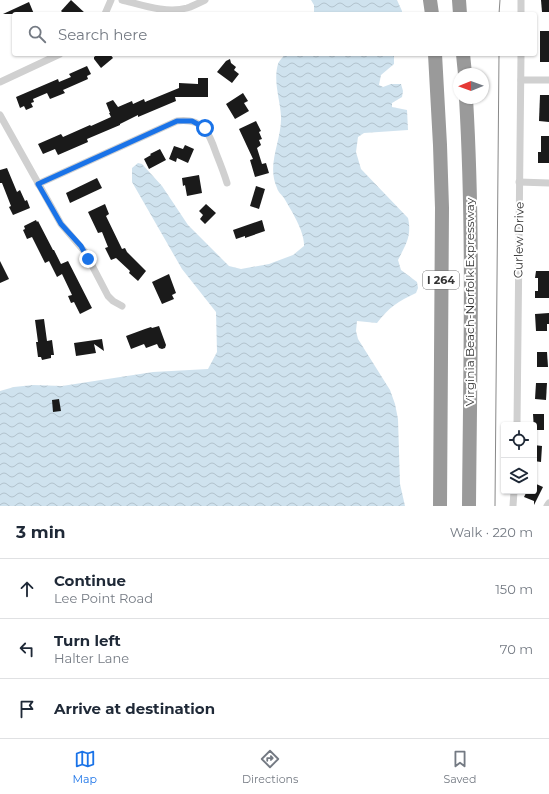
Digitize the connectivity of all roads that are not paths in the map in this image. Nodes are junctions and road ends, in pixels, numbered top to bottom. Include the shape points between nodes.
1 (111, 0) edge
2 (122, 0) edge
3 (205, 0) edge
4 (430, 0) edge
5 (459, 0) edge
6 (521, 0) edge
7 (105, 12) edge
8 (432, 12) edge
9 (460, 12) edge
10 (521, 12) edge
11 (56, 56) edge
12 (435, 56) edge
13 (463, 56) edge
14 (521, 56) edge
15 (464, 68) edge
16 (521, 80) junction
17 (549, 80) edge
18 (0, 82) edge
19 (466, 104) edge
20 (0, 116) edge
21 (520, 182) junction
22 (227, 183) dead end
23 (549, 183) edge
24 (38, 184) junction
25 (122, 306) dead end
26 (516, 422) edge
27 (514, 494) edge
28 (549, 504) edge
29 (440, 506) edge
30 (469, 506) edge
31 (513, 506) edge
32 (547, 506) edge

1 - 7 street
2 - 3 street via 171,10 188,8
4 - 8 highway
5 - 9 highway
6 - 10 street
11 - 18 street
12 - 29 highway, I 264 via 442,208
13 - 15 highway
14 - 16 street, Curlew Drive
16 - 17 street
16 - 21 street, Curlew Drive
19 - 30 highway, Virginia Beach-Norfolk Expressway / I 264 via 470,178
20 - 24 street
21 - 23 street
21 - 26 street, Curlew Drive
22 - 24 street via 210,134 199,124 184,120
24 - 25 street via 61,224 85,252 108,296
27 - 31 street
28 - 32 street

